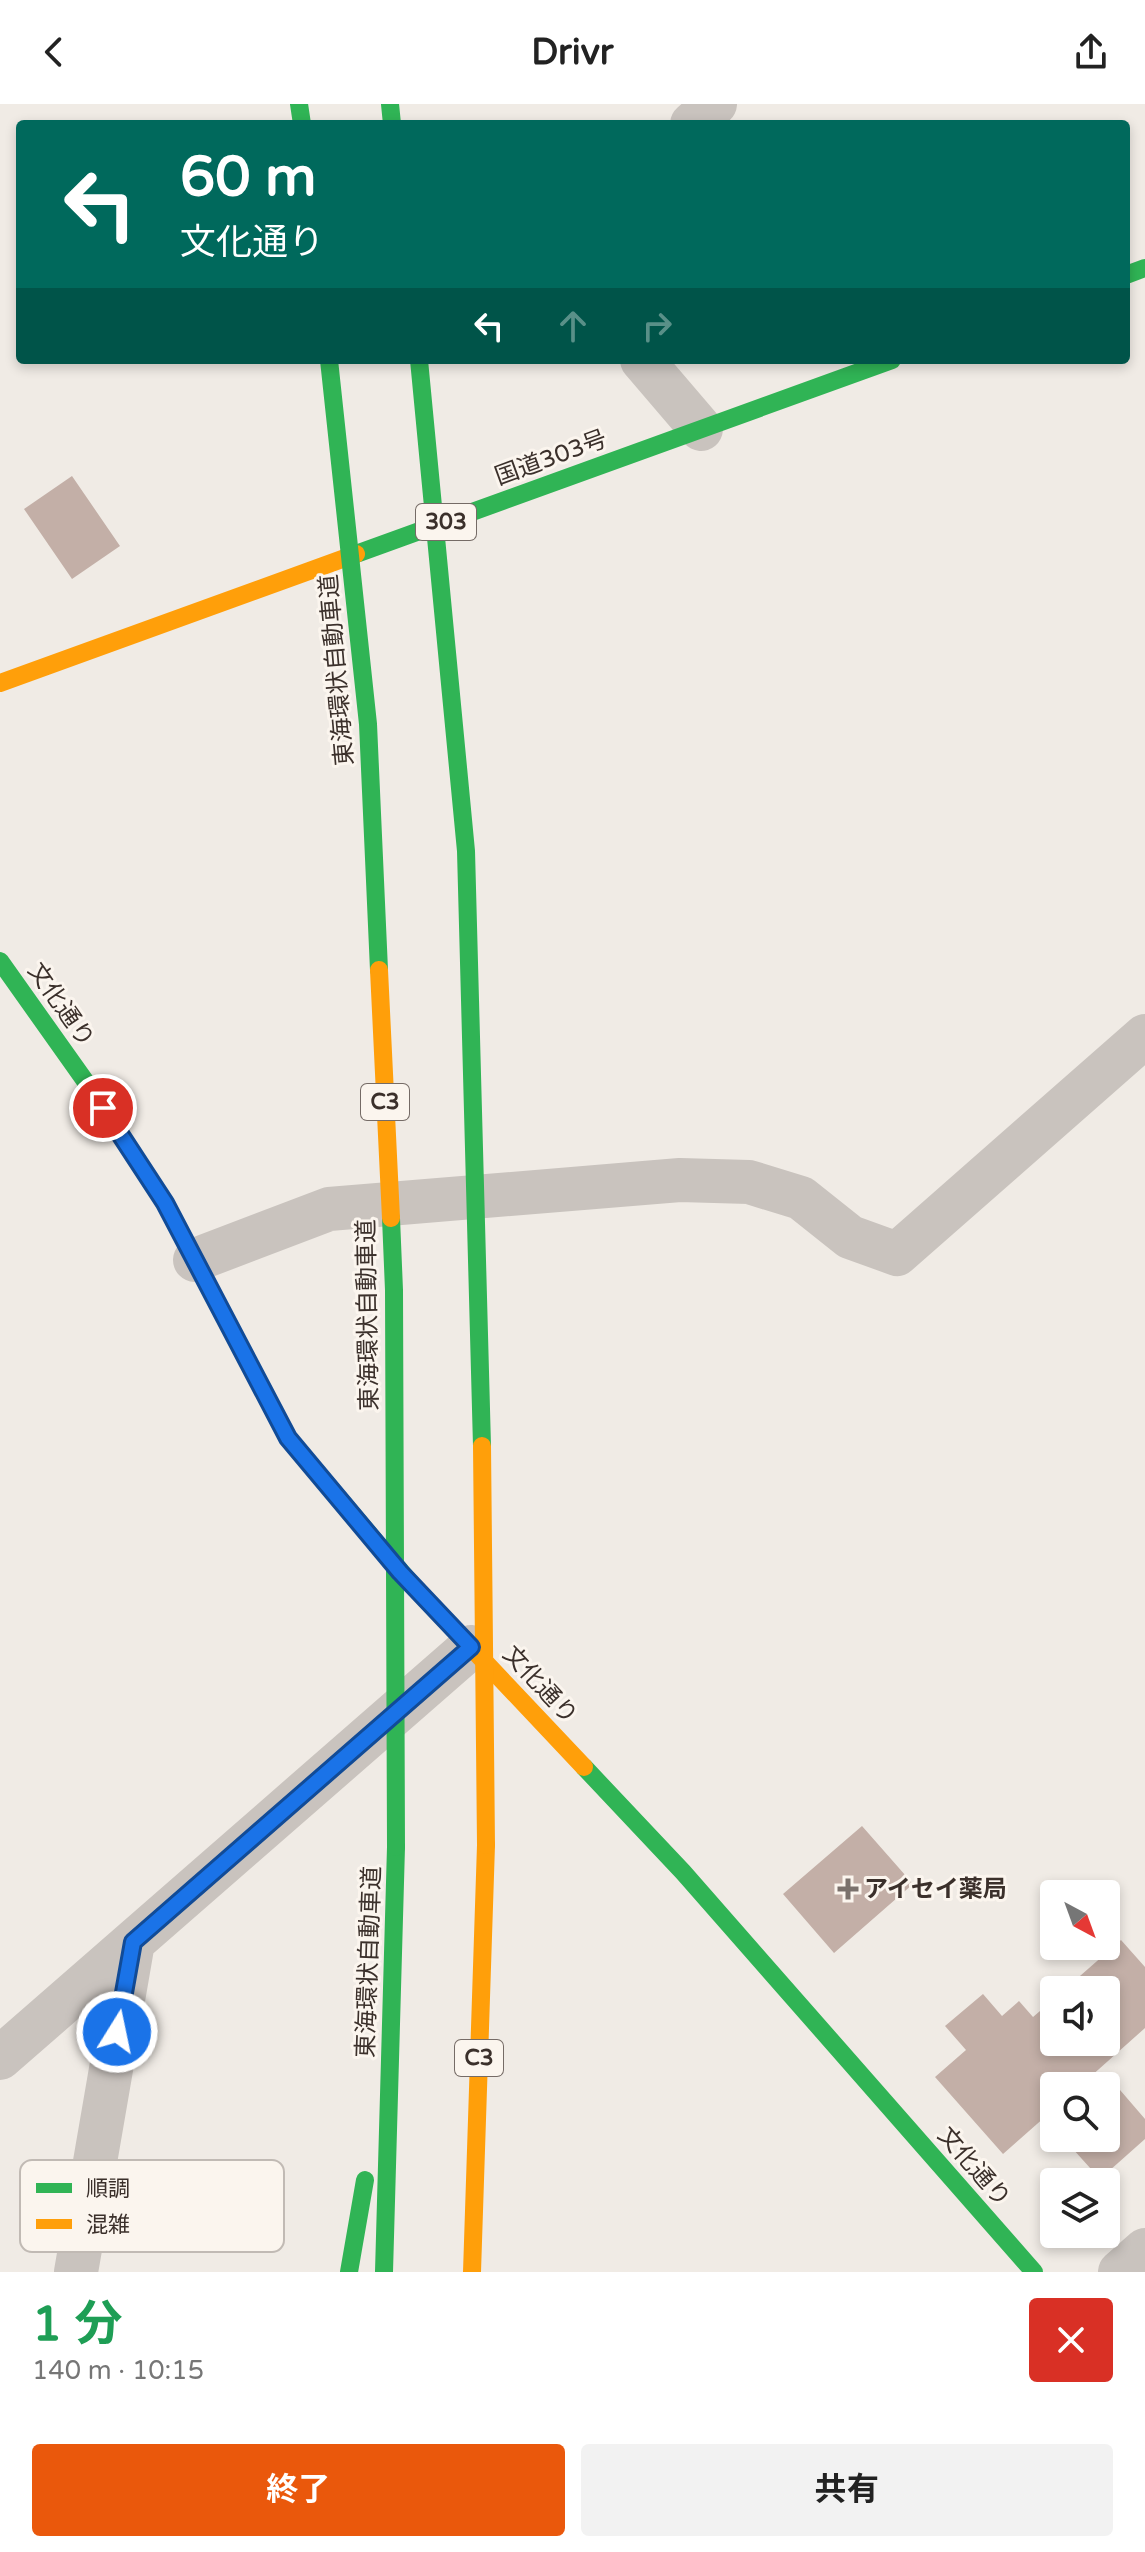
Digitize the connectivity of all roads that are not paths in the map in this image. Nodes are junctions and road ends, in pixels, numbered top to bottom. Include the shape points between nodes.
1 (715, 104) edge
2 (697, 120) edge
3 (329, 364) edge
4 (419, 364) edge
5 (645, 364) edge
6 (881, 364) edge
7 (701, 429) junction
8 (0, 683) edge
9 (0, 961) edge
10 (1145, 1036) edge
11 (195, 1260) junction
12 (471, 1647) junction
13 (133, 1942) junction
14 (391, 2041) junction
15 (0, 2058) edge
16 (95, 2160) edge
17 (1145, 2250) edge
18 (79, 2252) edge
19 (76, 2272) edge
20 (349, 2272) edge
21 (384, 2272) edge
22 (472, 2272) edge
23 (1034, 2272) edge
24 (1120, 2272) edge

1 - 2 street
3 - 14 main road, 東海環状自動車道 / C3, bridge via 368,724 394,1290 396,1847
4 - 22 main road, C3, bridge via 466,851 482,1430 486,1845
5 - 7 street
6 - 7 main road, 国道303号 / 303
7 - 8 main road, 国道303号 / 303
9 - 11 main road, 文化通り via 157,1189
10 - 11 street via 897,1254 850,1237 801,1198 749,1182 680,1180 329,1209
11 - 12 main road, 文化通り via 288,1438 400,1572
12 - 13 street
12 - 23 main road, 文化通り via 683,1872
13 - 15 street
13 - 16 street
14 - 20 main road
14 - 21 main road, 東海環状自動車道 / C3
17 - 24 street
18 - 19 street

